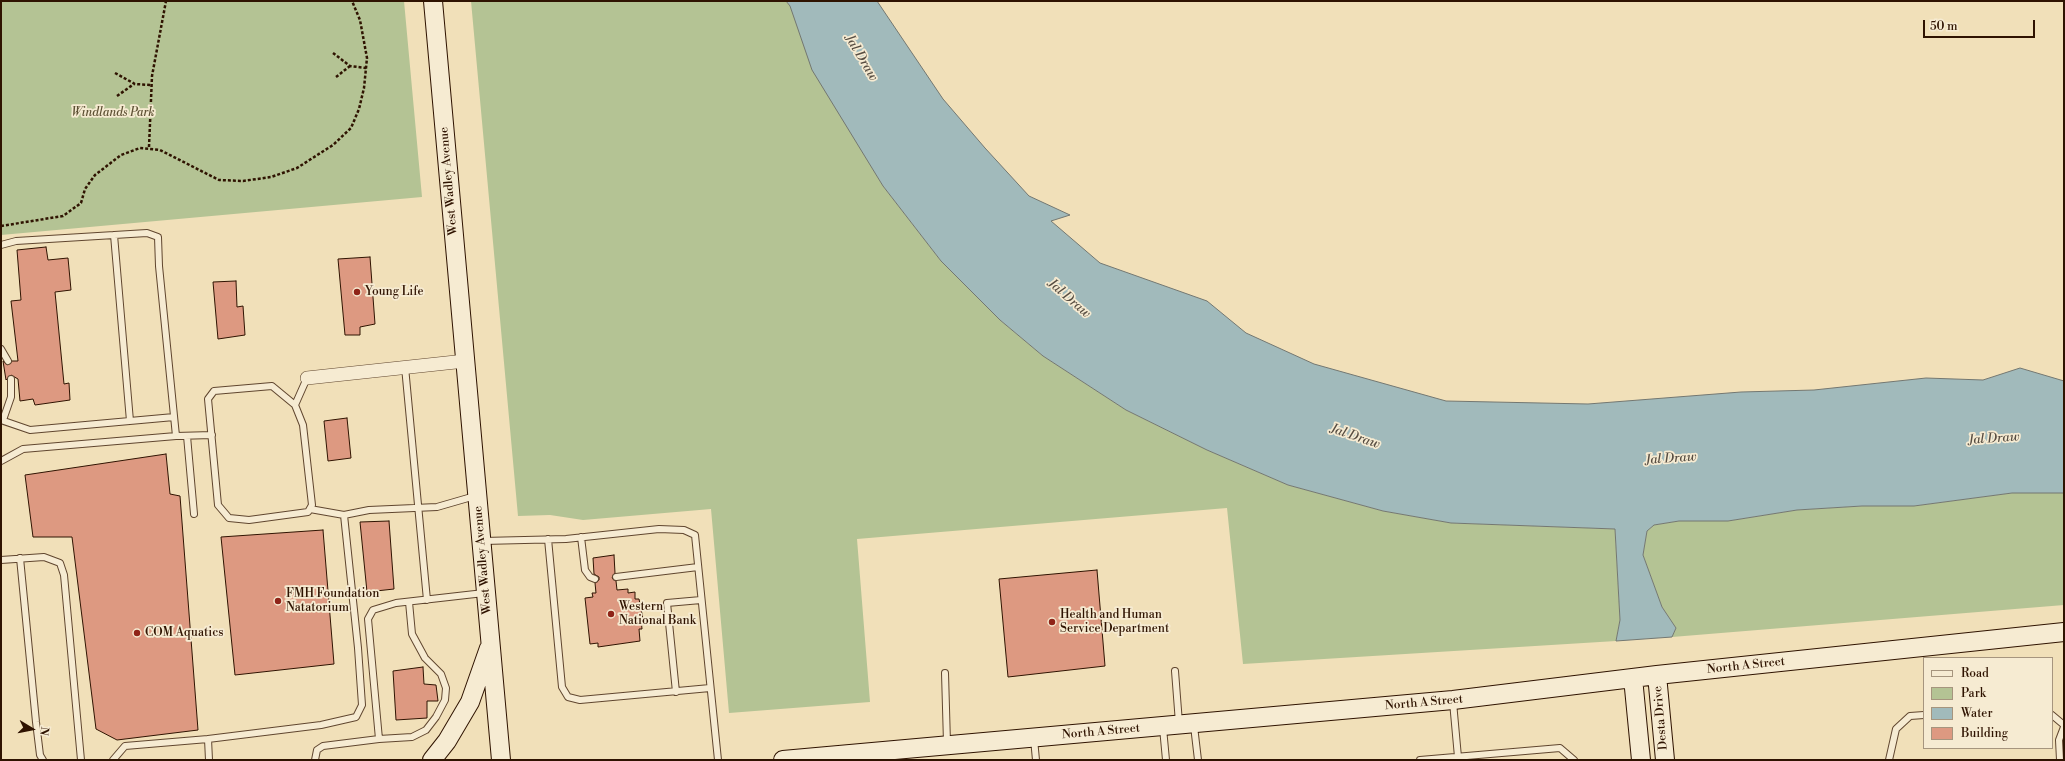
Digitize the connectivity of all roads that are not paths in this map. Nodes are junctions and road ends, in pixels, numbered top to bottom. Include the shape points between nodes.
1 (434, 1) edge
2 (114, 235) junction
3 (1, 245) edge
4 (1, 349) edge
5 (8, 361) dead end
6 (465, 361) junction
7 (405, 367) junction
8 (307, 378) joint
9 (11, 379) dead end
10 (295, 404) junction
11 (174, 417) junction
12 (2, 420) edge
13 (130, 421) junction
14 (212, 435) junction
15 (176, 436) junction
16 (187, 436) junction
17 (1, 461) edge
18 (477, 495) junction
19 (417, 508) junction
20 (310, 509) junction
21 (194, 514) dead end
22 (344, 515) junction
23 (581, 537) junction
24 (548, 539) junction
25 (481, 541) junction
26 (20, 558) junction
27 (1, 560) edge
28 (698, 567) junction
29 (616, 577) dead end
30 (595, 579) dead end
31 (486, 592) junction
32 (427, 600) junction
33 (701, 600) junction
34 (409, 602) junction
35 (2064, 632) edge
36 (490, 644) junction
37 (1175, 671) dead end
38 (945, 673) dead end
39 (1657, 675) junction
40 (1633, 678) junction
41 (710, 688) junction
42 (676, 692) junction
43 (1453, 700) junction
44 (1923, 715) edge
45 (2053, 716) edge
46 (1179, 725) junction
47 (2064, 726) edge
48 (1034, 738) junction
49 (208, 739) junction
50 (379, 739) junction
51 (947, 745) junction
52 (871, 756) edge
53 (1458, 757) junction
54 (43, 760) edge
55 (81, 760) edge
56 (113, 760) edge
57 (209, 760) edge
58 (315, 760) edge
59 (432, 760) edge
60 (501, 760) edge
61 (718, 760) edge
62 (783, 760) edge
63 (1036, 760) edge
64 (1166, 760) edge
65 (1198, 760) edge
66 (1420, 760) edge
67 (1574, 760) edge
68 (1641, 760) edge
69 (1665, 760) edge
70 (1889, 760) edge
71 (2060, 760) edge

1 - 6 main road, West Wadley Avenue
2 - 3 lane via 16,241
2 - 11 lane via 147,233 158,237
2 - 13 lane
4 - 5 lane
6 - 7 street
6 - 18 main road, West Wadley Avenue
7 - 8 street
7 - 19 lane
8 - 10 lane
9 - 12 lane via 11,397
10 - 14 lane via 272,386 214,391 208,399
10 - 20 lane via 304,425 312,505
11 - 13 lane
11 - 15 lane
12 - 13 lane via 30,430
14 - 16 lane
14 - 20 lane via 218,505 229,518 249,520 308,512
15 - 16 lane
15 - 17 lane via 23,449
16 - 21 lane
18 - 19 lane via 437,507
18 - 25 main road, West Wadley Avenue
19 - 22 lane via 369,510
19 - 32 lane
20 - 22 lane
22 - 49 lane via 362,690 362,705 356,717 321,725
23 - 24 lane
23 - 28 lane via 659,529 684,530 695,535
23 - 30 lane via 585,570
24 - 25 lane
24 - 42 lane via 562,687 568,698 580,700
25 - 31 main road, West Wadley Avenue
26 - 27 lane
26 - 54 lane via 36,722 40,756
26 - 55 lane via 44,557 60,563 64,575
28 - 29 lane
28 - 33 lane
31 - 32 lane
31 - 36 main road, West Wadley Avenue
32 - 34 lane
33 - 41 lane
33 - 42 lane via 667,603
34 - 50 lane via 373,610 368,619
34 - 50 lane via 412,634 426,658 441,674 446,688 445,700 426,730 412,737
35 - 39 main road, North A Street
36 - 59 main road via 470,702 447,741
36 - 60 main road, West Wadley Avenue
37 - 46 lane
38 - 51 lane
39 - 40 main road, North A Street
39 - 69 main road, Desta Drive
40 - 43 main road, North A Street
40 - 68 main road, Desta Drive
41 - 42 lane
41 - 61 lane
43 - 46 main road, North A Street
43 - 53 lane
44 - 70 lane via 1910,716 1896,729
45 - 47 lane
46 - 48 main road, North A Street
46 - 64 lane
46 - 65 lane
47 - 71 lane via 2059,740
48 - 51 main road, North A Street
48 - 63 lane
49 - 56 lane via 125,746
49 - 57 lane
50 - 58 lane via 324,746 316,750
51 - 52 main road, North A Street
52 - 62 main road, North A Street
53 - 66 lane
53 - 67 lane via 1560,748

